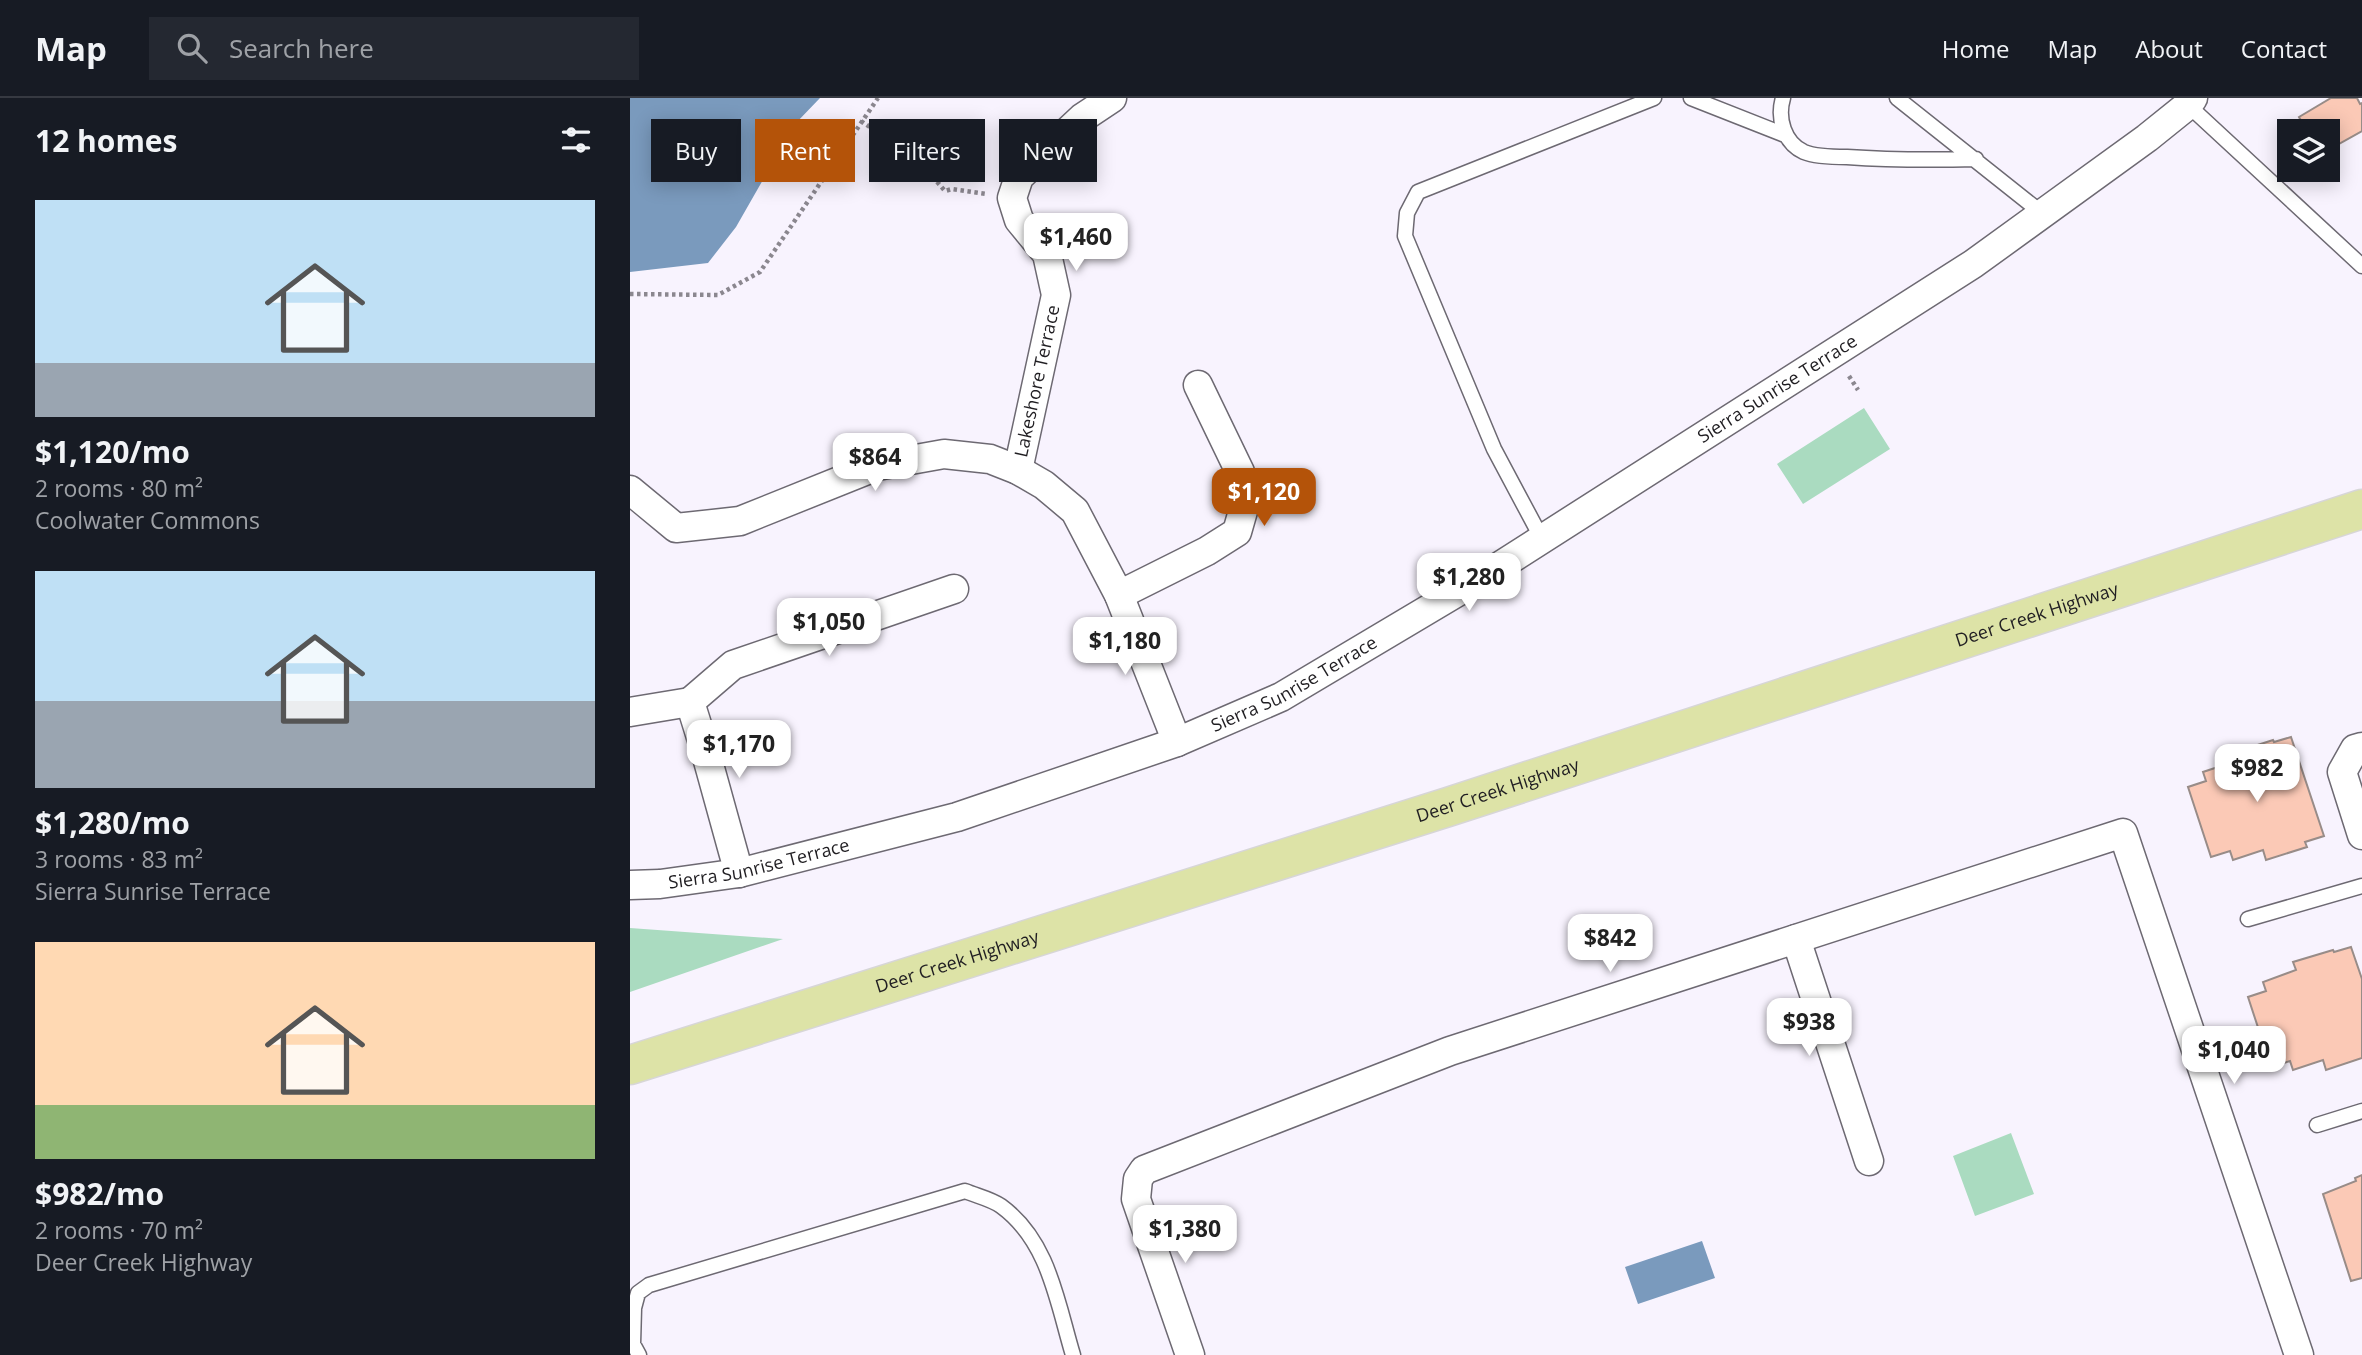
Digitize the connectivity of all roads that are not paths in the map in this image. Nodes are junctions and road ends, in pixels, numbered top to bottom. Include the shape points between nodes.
1 (1112, 98) edge
2 (1654, 98) edge
3 (1691, 98) edge
4 (1783, 98) edge
5 (1897, 98) edge
6 (2191, 102) edge
7 (1785, 135) junction
8 (1976, 159) junction
9 (2043, 214) junction
10 (2362, 266) edge
11 (1198, 385) dead end
12 (1018, 470) junction
13 (630, 490) edge
14 (2362, 509) edge
15 (1542, 539) junction
16 (954, 589) dead end
17 (1119, 595) junction
18 (690, 702) junction
19 (630, 712) edge
20 (1177, 742) junction
21 (2362, 747) edge
22 (2362, 835) edge
23 (739, 873) junction
24 (630, 885) edge
25 (2362, 886) edge
26 (2248, 919) dead end
27 (1796, 939) junction
28 (630, 1065) edge
29 (2362, 1111) edge
30 (2317, 1125) dead end
31 (1869, 1161) dead end
32 (639, 1355) edge
33 (1073, 1355) edge
34 (1191, 1355) edge
35 (2299, 1355) edge

1 - 12 street, Lakeshore Terrace via 1082,118 1019,177 1012,198 1019,220 1047,254 1056,295
2 - 15 lane via 1418,192 1407,213 1405,236 1494,449
3 - 7 lane
4 - 7 lane via 1779,112
5 - 8 lane
6 - 9 street, Sierra Sunrise Terrace
6 - 10 lane
7 - 8 lane via 1804,152 1836,157
8 - 9 lane
9 - 15 street, Sierra Sunrise Terrace via 1973,264
11 - 17 street via 1240,472 1245,505 1237,532
12 - 13 street via 990,459 944,454 877,466 740,522 676,528
12 - 17 street via 1075,511
14 - 28 main road, Deer Creek Highway via 1448,807
15 - 20 street, Sierra Sunrise Terrace via 1281,698
16 - 18 street via 733,664
17 - 20 street
18 - 19 street
18 - 23 street
20 - 23 street, Sierra Sunrise Terrace via 957,817
21 - 22 street via 2342,772
23 - 24 street, Sierra Sunrise Terrace
25 - 26 lane
27 - 31 street
27 - 34 street via 1450,1051 1144,1170 1136,1199
27 - 35 street via 2123,833
29 - 30 lane
32 - 33 lane via 634,1344 634,1308 638,1293 649,1285 965,1191 998,1204 1021,1224 1044,1258

